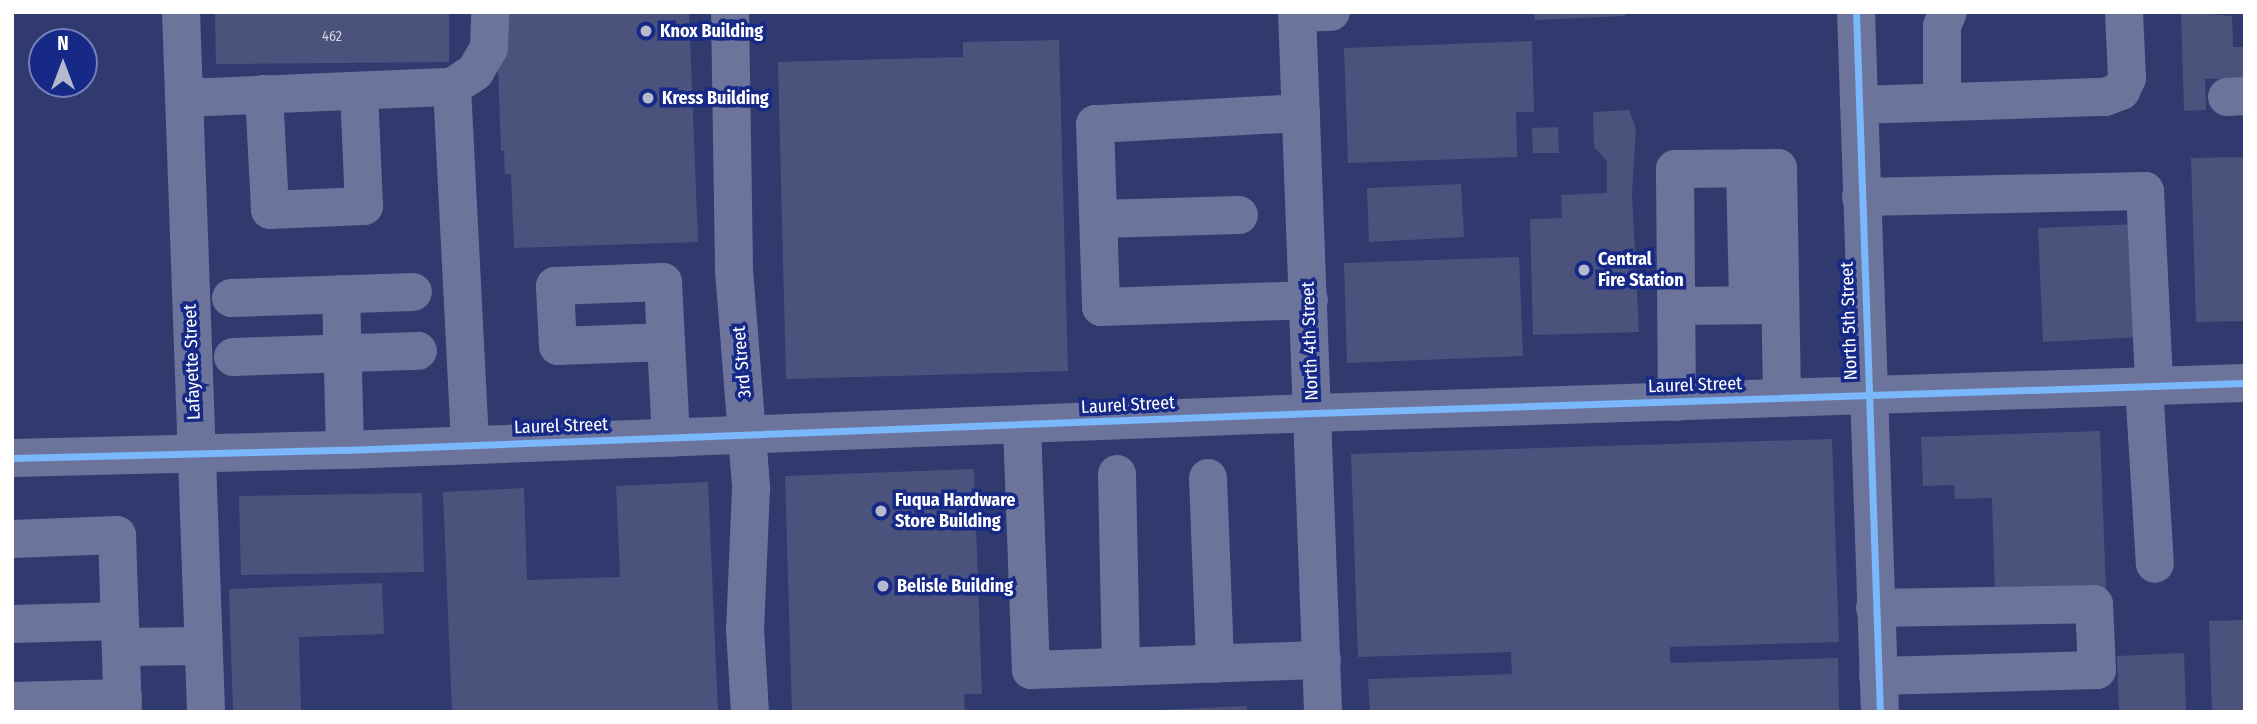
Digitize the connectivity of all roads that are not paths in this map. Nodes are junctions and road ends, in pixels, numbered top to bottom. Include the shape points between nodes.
1 (181, 12) edge
2 (490, 12) edge
3 (730, 12) edge
4 (1331, 12) edge
5 (1856, 12) edge
6 (1948, 12) edge
7 (2124, 12) edge
8 (1297, 13) edge
9 (452, 87) junction
10 (359, 91) junction
11 (264, 94) junction
12 (184, 98) junction
13 (1942, 102) junction
14 (1859, 105) junction
15 (1301, 113) junction
16 (1861, 197) junction
17 (1239, 215) dead end
18 (1099, 219) junction
19 (413, 292) dead end
20 (341, 294) junction
21 (231, 298) dead end
22 (1309, 300) junction
23 (1764, 305) junction
24 (1676, 306) junction
25 (666, 342) dead end
26 (418, 351) dead end
27 (342, 354) junction
28 (233, 357) dead end
29 (2245, 383) edge
30 (2149, 386) junction
31 (1867, 395) junction
32 (1782, 398) junction
33 (1678, 402) junction
34 (1313, 413) junction
35 (1022, 426) junction
36 (748, 436) junction
37 (671, 438) junction
38 (470, 445) junction
39 (345, 450) junction
40 (195, 454) junction
41 (12, 458) edge
42 (1117, 474) dead end
43 (1208, 478) dead end
44 (12, 539) edge
45 (2155, 564) dead end
46 (1875, 608) junction
47 (12, 624) edge
48 (120, 634) junction
49 (203, 646) junction
50 (1322, 660) junction
51 (1215, 664) junction
52 (1121, 667) junction
53 (1879, 694) edge
54 (12, 701) edge
55 (123, 705) edge
56 (206, 712) edge
57 (750, 712) edge
58 (1322, 712) edge

1 - 12 street, Lafayette Street
2 - 9 street via 489,48 475,72
3 - 36 street, 3rd Street via 734,270
4 - 8 street
5 - 14 street, North 5th Street
6 - 13 street via 1942,26
7 - 13 street via 2127,78 2121,91 2105,97
8 - 15 street, North 4th Street
9 - 10 street
9 - 38 street
10 - 11 street
10 - 11 street via 364,206 270,210
11 - 12 street
12 - 40 street, Lafayette Street
13 - 14 street
14 - 16 street, North 5th Street
15 - 18 street via 1095,124
15 - 22 street, North 4th Street
16 - 30 street via 2145,191
16 - 31 street, North 5th Street
17 - 18 street
18 - 22 street via 1101,307
19 - 20 street
20 - 21 street
20 - 27 street
22 - 34 street, North 4th Street
23 - 24 street
23 - 24 street via 1778,168 1675,169
23 - 32 street
24 - 33 street
25 - 37 street
26 - 27 street
27 - 28 street
27 - 39 street
29 - 30 street, Laurel Street
30 - 31 street, Laurel Street
30 - 45 street
31 - 32 street, Laurel Street
31 - 46 street, North 5th Street
32 - 33 street, Laurel Street
33 - 34 street, Laurel Street
34 - 35 street, Laurel Street
34 - 50 street, North 4th Street
35 - 36 street, Laurel Street
35 - 52 street via 1031,670
36 - 37 street, Laurel Street
36 - 57 street, 3rd Street via 751,488 745,629
37 - 38 street, Laurel Street
38 - 39 street, Laurel Street
39 - 40 street, Laurel Street
40 - 41 street, Laurel Street
40 - 49 street, Lafayette Street
42 - 52 street
43 - 51 street
44 - 48 street via 117,535
46 - 53 street, North 5th Street
46 - 53 street via 2094,604 2097,670
47 - 48 street
48 - 49 street
48 - 55 street
49 - 56 street, Lafayette Street
50 - 51 street
50 - 58 street, North 4th Street
51 - 52 street
54 - 55 street

